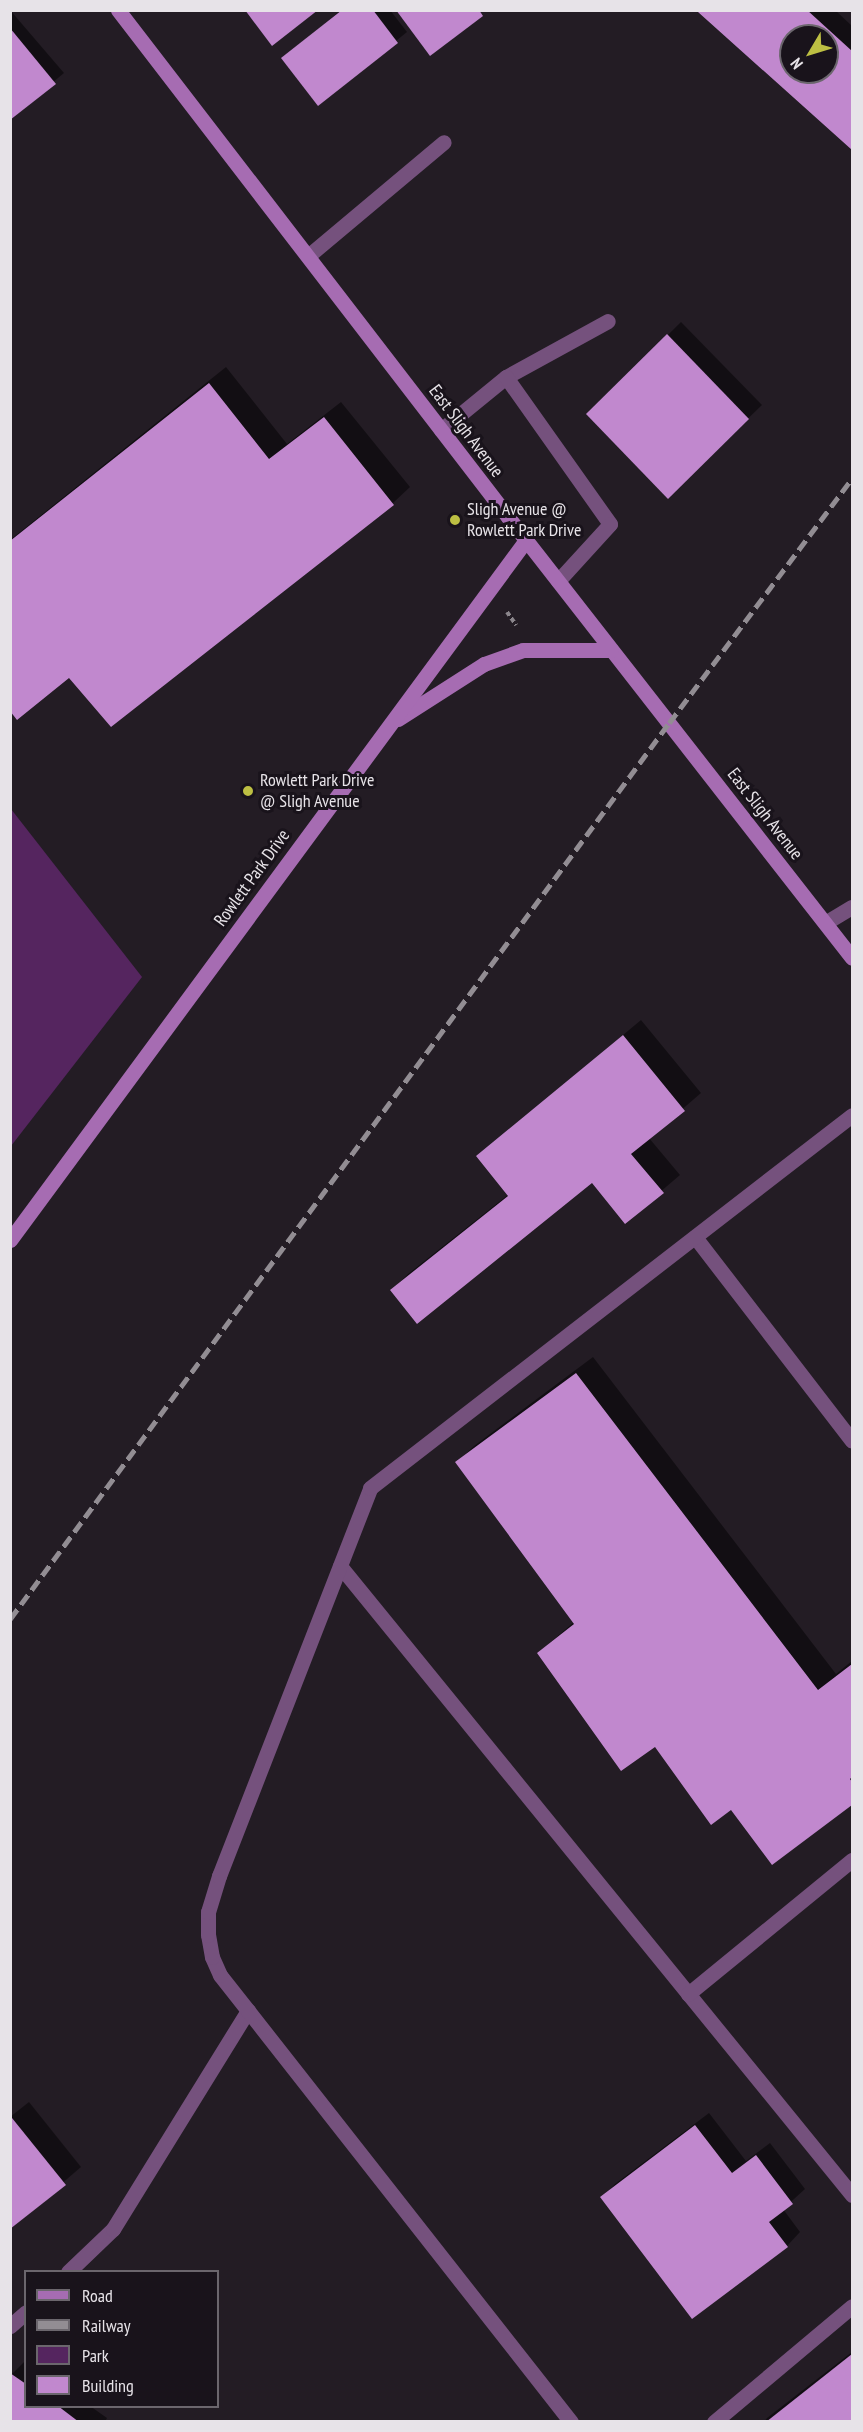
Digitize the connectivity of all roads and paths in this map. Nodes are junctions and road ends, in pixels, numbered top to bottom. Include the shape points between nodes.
1 (118, 10) edge
2 (444, 142) dead end
3 (308, 256) junction
4 (608, 321) dead end
5 (506, 377) junction
6 (441, 430) junction
7 (526, 540) junction
8 (558, 581) junction
9 (505, 610) dead end
10 (519, 628) dead end
11 (611, 650) junction
12 (390, 724) junction
13 (852, 908) edge
14 (825, 923) junction
15 (852, 958) edge
16 (852, 1115) edge
17 (695, 1237) junction
18 (10, 1240) edge
19 (852, 1441) edge
20 (340, 1566) junction
21 (852, 1860) edge
22 (688, 1994) junction
23 (248, 2010) junction
24 (852, 2195) edge
25 (69, 2270) edge
26 (852, 2306) edge
27 (24, 2314) edge
28 (10, 2326) edge
29 (570, 2421) edge
30 (714, 2421) edge

1 - 3 street, East Sligh Avenue
2 - 3 lane
3 - 6 street, East Sligh Avenue
4 - 5 lane
5 - 6 lane
5 - 8 lane via 610,524
6 - 7 street, East Sligh Avenue
7 - 8 street, East Sligh Avenue
7 - 12 street, Rowlett Park Drive
8 - 11 street, East Sligh Avenue
9 - 10 path
11 - 12 street via 523,650 484,664
11 - 14 street, East Sligh Avenue
12 - 18 street, Rowlett Park Drive
13 - 14 lane
14 - 15 street, East Sligh Avenue
16 - 17 lane
17 - 19 lane
17 - 20 lane via 370,1488
20 - 22 lane
20 - 23 lane via 208,1912 212,1957 220,1975
21 - 22 lane
22 - 24 lane
23 - 25 lane via 113,2229
23 - 29 lane
26 - 30 lane
27 - 28 lane

